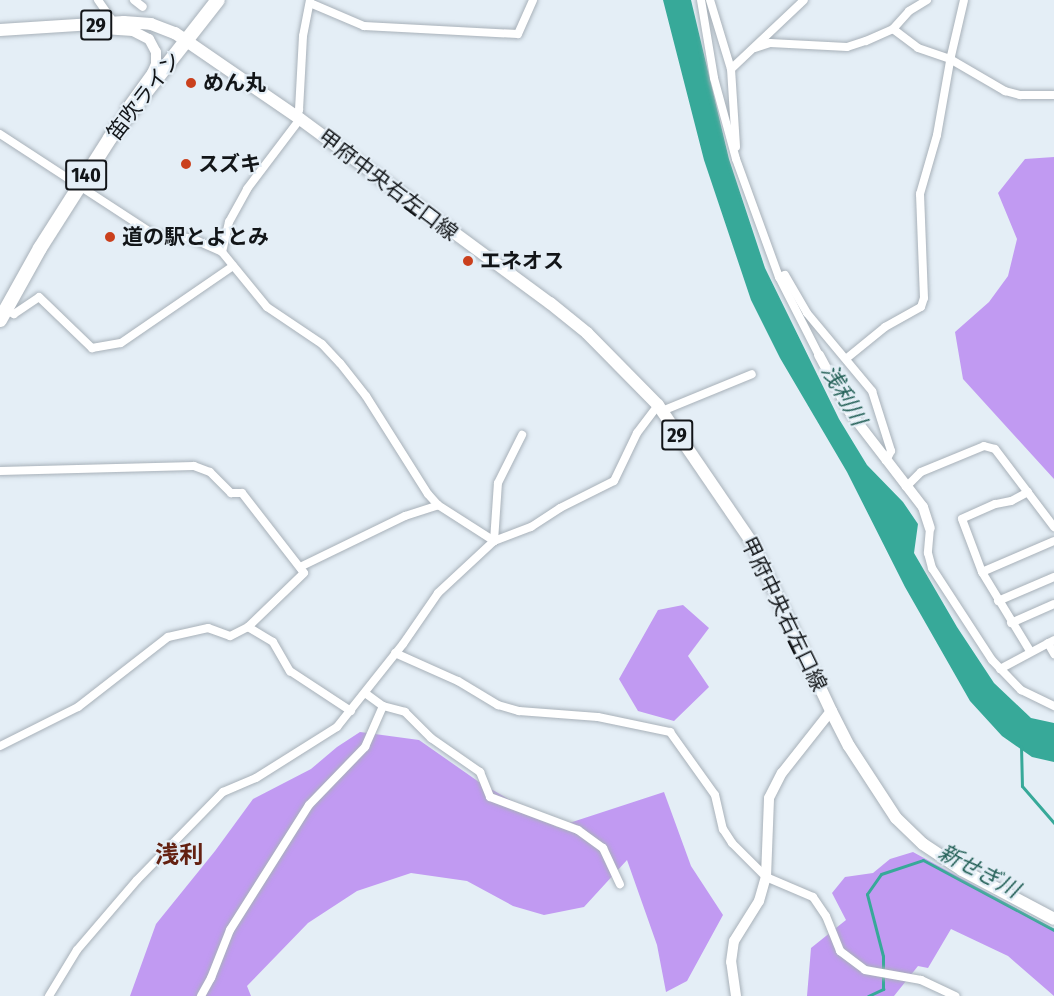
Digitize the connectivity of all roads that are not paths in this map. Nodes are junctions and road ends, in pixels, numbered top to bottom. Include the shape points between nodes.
1 (98, 0) edge
2 (134, 0) edge
3 (218, 0) edge
4 (533, 0) edge
5 (701, 0) edge
6 (710, 0) edge
7 (804, 0) edge
8 (927, 0) edge
9 (964, 0) edge
10 (310, 1) edge
11 (143, 8) dead end
12 (114, 22) junction
13 (74, 27) junction
14 (894, 29) junction
15 (0, 30) edge
16 (187, 41) junction
17 (755, 48) junction
18 (950, 59) junction
19 (731, 69) junction
20 (1054, 95) edge
21 (298, 118) junction
22 (0, 134) edge
23 (110, 138) junction
24 (736, 159) junction
25 (79, 185) junction
26 (222, 252) junction
27 (233, 266) junction
28 (779, 277) junction
29 (3, 315) edge
30 (819, 355) joint
31 (847, 358) junction
32 (752, 374) dead end
33 (660, 408) junction
34 (522, 435) dead end
35 (886, 461) junction
36 (0, 471) edge
37 (906, 487) junction
38 (1028, 492) junction
39 (438, 504) junction
40 (1054, 527) edge
41 (930, 528) joint
42 (1054, 541) edge
43 (494, 542) junction
44 (300, 567) junction
45 (982, 572) junction
46 (1054, 577) edge
47 (998, 602) junction
48 (1054, 604) edge
49 (1011, 623) junction
50 (248, 627) junction
51 (1051, 641) edge
52 (1030, 651) junction
53 (395, 653) junction
54 (1054, 654) edge
55 (1000, 669) junction
56 (365, 693) junction
57 (383, 706) junction
58 (1054, 706) edge
59 (351, 711) junction
60 (831, 711) junction
61 (0, 746) edge
62 (766, 877) junction
63 (620, 884) dead end
64 (1054, 919) edge
65 (49, 996) edge
66 (201, 996) edge
67 (736, 996) edge
68 (955, 996) edge

1 - 12 street
2 - 11 street
3 - 16 highway, 笛吹ライン / 140
4 - 10 street via 518,34 364,26
5 - 24 street via 714,78
6 - 19 street
7 - 17 street
8 - 14 street via 909,11
9 - 18 street
10 - 21 street via 303,36
12 - 13 main road, 甲府中央右左口線 / 29
12 - 16 main road, 甲府中央右左口線 / 29 via 151,24
13 - 15 main road, 甲府中央右左口線 / 29
13 - 23 street via 133,31 149,39 156,52 152,73 134,95
14 - 17 street via 847,46 770,43
14 - 18 street via 918,48
16 - 21 main road, 甲府中央右左口線 / 29
16 - 23 highway, 笛吹ライン / 140
17 - 19 street
18 - 20 street via 1005,91
18 - 31 street via 937,135 920,194 924,297 921,307 885,327
19 - 24 street
21 - 26 street via 228,222
21 - 33 main road, 甲府中央右左口線 / 29 via 550,303 603,348
22 - 25 street
23 - 25 highway, 笛吹ライン / 140
24 - 28 street
25 - 26 street via 155,235 191,238
25 - 29 highway, 笛吹ライン / 140
26 - 27 street
27 - 29 street via 121,343 92,348 39,297 14,314
27 - 39 street via 267,307 322,344 340,363
28 - 30 street
28 - 31 street via 785,275 807,313
30 - 35 street via 849,411
31 - 35 street via 872,391 891,451
32 - 33 street
33 - 43 street via 637,433 614,481 531,527
33 - 60 main road, 甲府中央右左口線 / 29 via 752,543
34 - 43 street via 498,483
35 - 37 street
36 - 44 street via 194,466 210,472 231,493 242,493
37 - 38 street via 921,472 984,446 995,449
37 - 41 street via 923,507
38 - 40 street
38 - 45 street via 962,519
39 - 43 street
39 - 44 street
41 - 55 street via 928,553 932,568
42 - 45 street
43 - 53 street via 438,593
44 - 50 street via 304,573
45 - 47 street
46 - 47 street
47 - 49 street
48 - 49 street
49 - 52 street
50 - 59 street via 273,642 290,671
50 - 61 street via 230,636 208,628 168,637 78,707
51 - 52 street
51 - 54 street
52 - 55 street
53 - 56 street
53 - 62 street via 458,681 498,705 519,711 598,717 670,732 715,795 723,829 732,843
55 - 58 street via 1021,690
56 - 57 street
56 - 59 street
57 - 63 street via 405,712 431,738 480,772 490,797 578,830 603,848
57 - 66 street via 365,747 309,805 230,930
59 - 65 street via 337,727 256,778 223,792 122,897 77,950
60 - 62 street via 782,773 769,798
60 - 64 main road, 甲府中央右左口線 / 29 via 896,818 922,844
62 - 67 street via 759,901 734,941 731,962
62 - 68 street via 813,897 826,915 840,951 865,970 921,980

